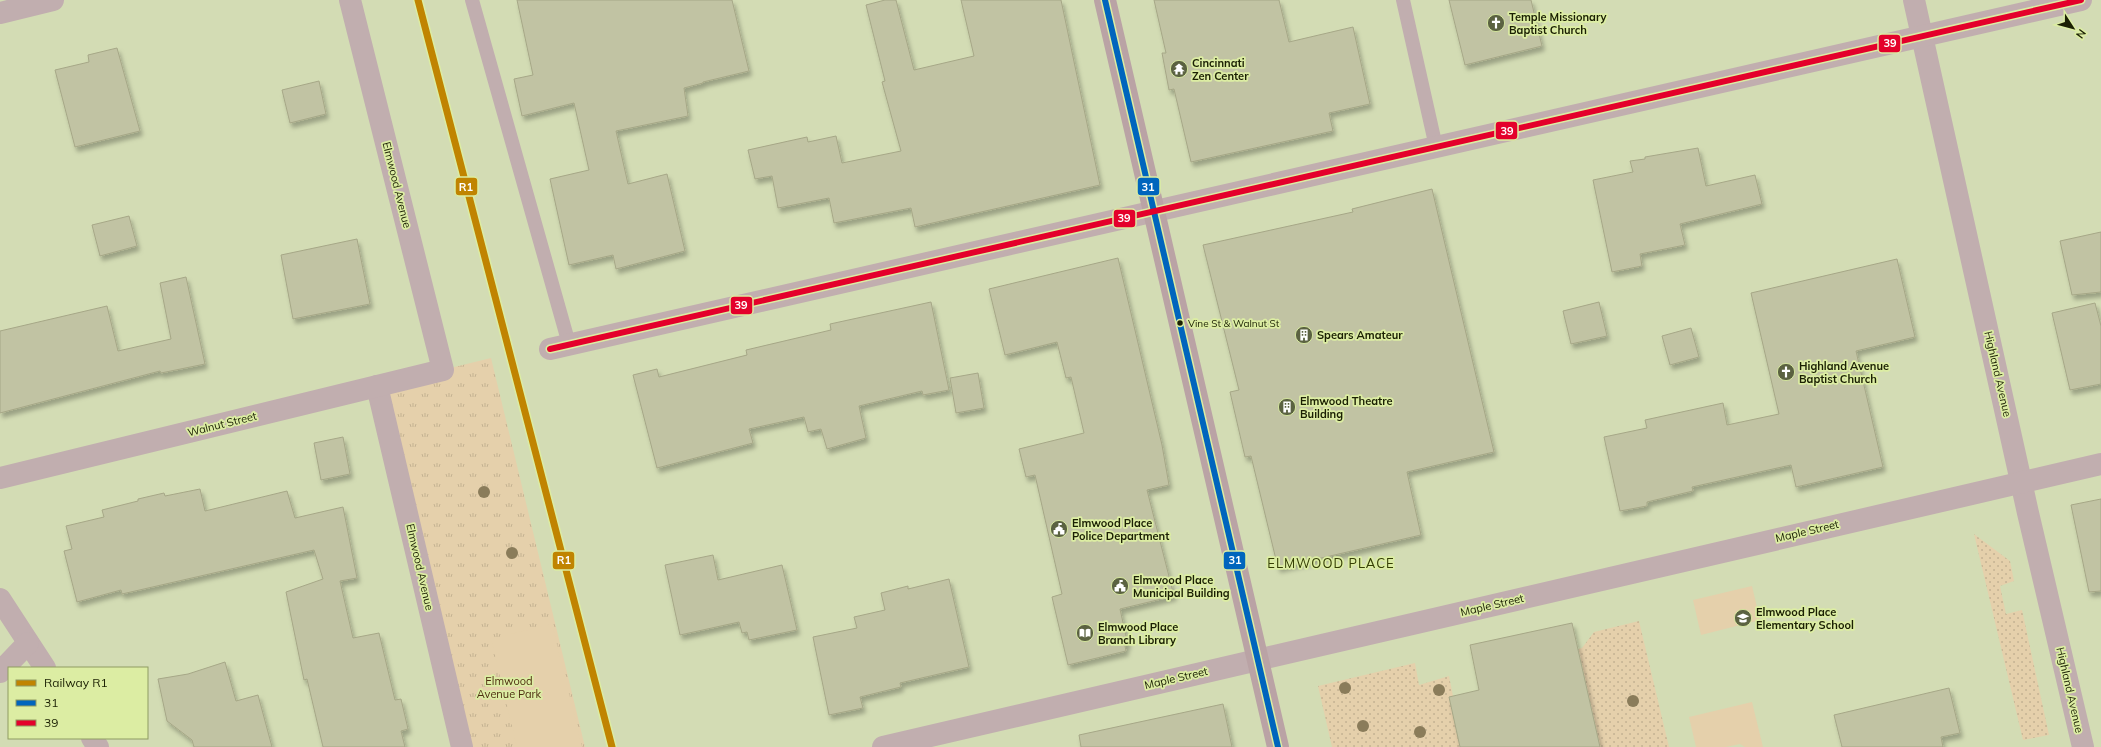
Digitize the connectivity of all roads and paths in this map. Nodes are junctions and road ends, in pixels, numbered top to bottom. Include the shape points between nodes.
1 (53, 0) edge
2 (350, 0) edge
3 (472, 0) edge
4 (1105, 0) edge
5 (1403, 0) edge
6 (1914, 0) edge
7 (2081, 0) edge
8 (0, 13) edge
9 (1922, 36) junction
10 (1436, 147) junction
11 (1153, 211) junction
12 (560, 346) joint
13 (443, 370) joint
14 (377, 386) junction
15 (2101, 464) edge
16 (0, 478) edge
17 (2022, 481) junction
18 (0, 599) edge
19 (28, 643) junction
20 (1258, 659) junction
21 (44, 667) edge
22 (0, 672) edge
23 (462, 747) edge
24 (883, 747) edge
25 (1278, 747) edge
26 (2083, 747) edge

1 - 8 street
2 - 13 street, Elmwood Avenue
3 - 12 lane
4 - 11 main road
5 - 10 lane
6 - 9 street, Highland Avenue
7 - 9 street
9 - 10 street
9 - 17 street, Highland Avenue
10 - 11 street
11 - 12 street
11 - 20 main road
13 - 14 street, Walnut Street
14 - 16 street, Walnut Street
14 - 23 street, Elmwood Avenue
15 - 17 street, Maple Street
17 - 20 street, Maple Street
17 - 26 street, Highland Avenue
18 - 19 street
19 - 21 street
19 - 22 street
20 - 24 street, Maple Street
20 - 25 main road

